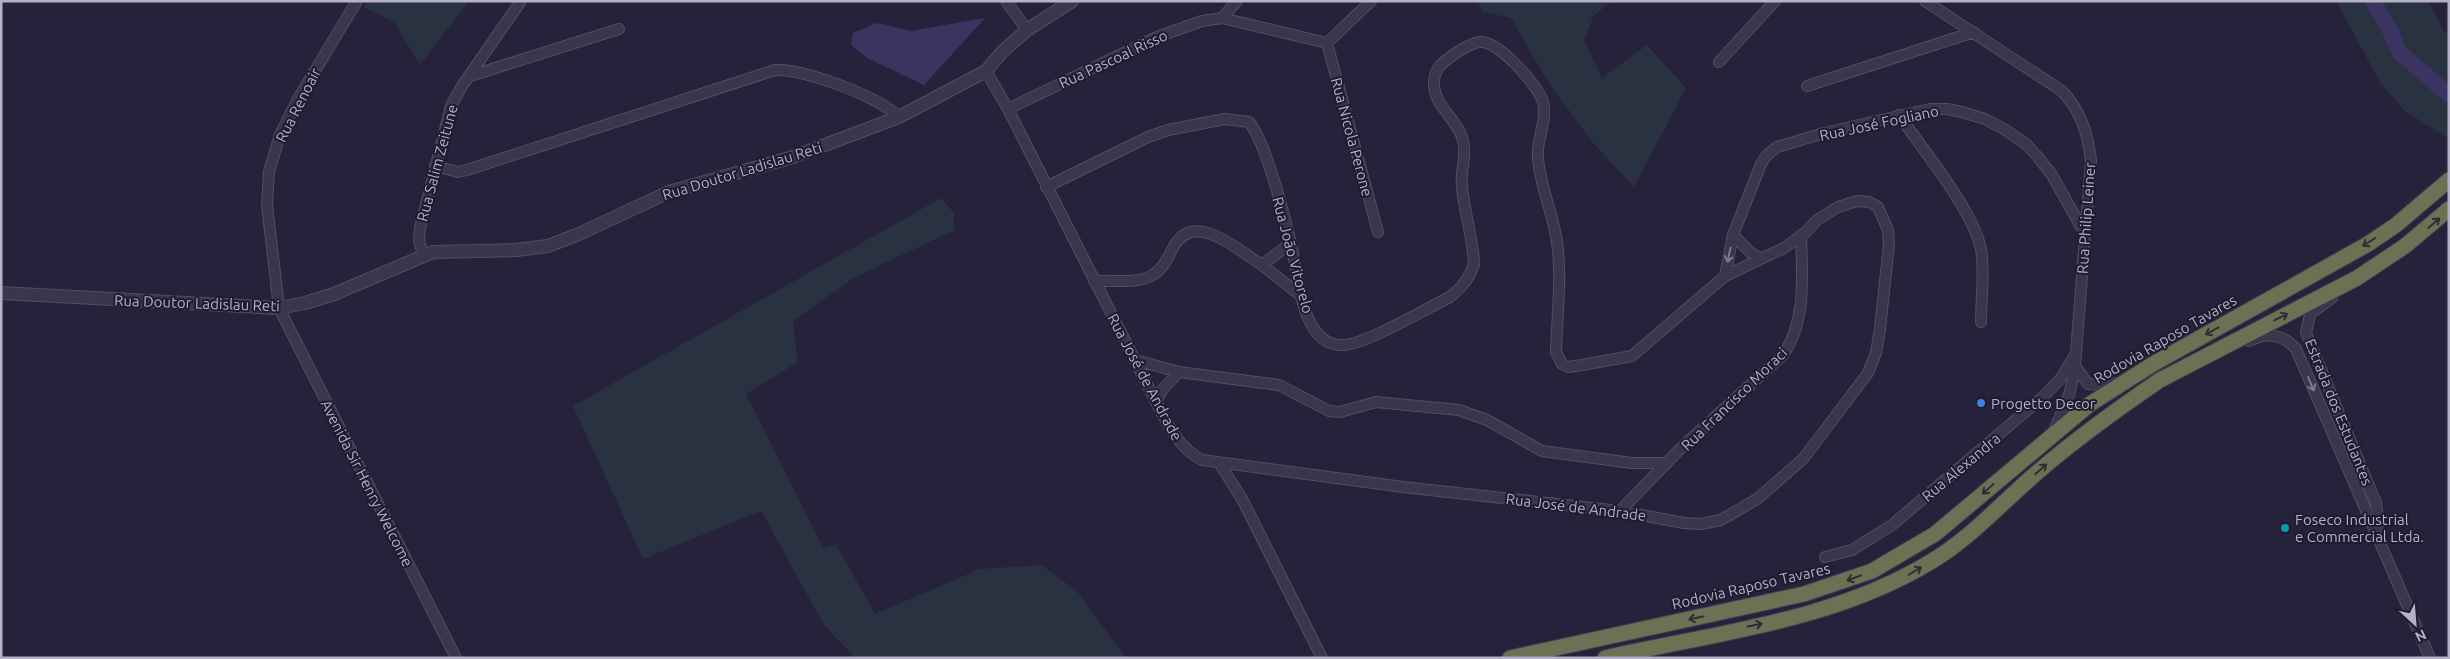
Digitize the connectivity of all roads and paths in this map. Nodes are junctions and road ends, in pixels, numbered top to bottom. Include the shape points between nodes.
1 (358, 1) edge
2 (521, 1) edge
3 (1006, 1) edge
4 (1072, 1) edge
5 (1237, 1) edge
6 (1371, 1) edge
7 (1775, 1) edge
8 (1925, 1) edge
9 (1222, 18) junction
10 (618, 29) dead end
11 (1027, 30) junction
12 (1974, 32) junction
13 (1327, 43) junction
14 (1719, 62) dead end
15 (986, 71) junction
16 (470, 76) junction
17 (1807, 86) dead end
18 (1008, 109) junction
19 (1899, 115) junction
20 (899, 117) junction
21 (435, 166) junction
22 (2449, 180) edge
23 (1046, 187) junction
24 (2449, 210) edge
25 (1378, 232) dead end
26 (2084, 234) junction
27 (1734, 235) junction
28 (1801, 235) junction
29 (1291, 243) junction
30 (2405, 246) junction
31 (423, 255) junction
32 (1760, 258) junction
33 (1262, 264) junction
34 (1725, 276) junction
35 (1094, 281) junction
36 (1, 293) edge
37 (1300, 295) junction
38 (279, 308) junction
39 (1981, 322) dead end
40 (2076, 352) junction
41 (1632, 356) joint
42 (1135, 360) junction
43 (2075, 366) junction
44 (1179, 372) junction
45 (2160, 380) junction
46 (2122, 383) junction
47 (1156, 402) junction
48 (2054, 431) junction
49 (1667, 463) junction
50 (1220, 464) junction
51 (2373, 494) junction
52 (2360, 499) junction
53 (1620, 511) junction
54 (2376, 536) junction
55 (1825, 557) dead end
56 (456, 658) edge
57 (1322, 658) edge
58 (1510, 658) edge
59 (1605, 658) edge
60 (2430, 658) edge

1 - 38 street, Rua Renoair via 298,99 280,135 268,172 267,205
2 - 16 street, Rua Salim Zeitune
3 - 11 street
4 - 11 street, Rua Doutor Ladislau Reti
5 - 9 street
6 - 13 street
7 - 14 street
8 - 12 street, Rua Philip Leiner
9 - 13 street, Rua Pascoal Risso
9 - 18 street, Rua Pascoal Risso via 1181,27
10 - 16 street
11 - 15 street, Rua Doutor Ladislau Reti
12 - 17 street
12 - 26 street, Rua Philip Leiner via 2062,91 2080,115 2091,161
13 - 25 street, Rua Nicola Perone
15 - 18 street, Rua José de Andrade
15 - 20 street, Rua Doutor Ladislau Reti
16 - 21 street, Rua Salim Zeitune via 451,106
18 - 23 street, Rua José de Andrade
19 - 26 street, Rua José Fogliano via 1947,109 1985,119 2004,129 2026,144 2052,175
19 - 27 street, Rua José Fogliano via 1777,147 1761,164
19 - 39 street via 1964,209 1977,235 1981,251
20 - 21 street via 879,101 806,74 775,70 468,170 458,172
20 - 31 street, Rua Doutor Ladislau Reti via 793,157 669,192 548,246 442,251
21 - 31 street, Rua Salim Zeitune via 420,228
22 -> 46 highway, Rodovia Raposo Tavares via 2368,244
23 - 29 street, Rua João Vitorelo via 1155,135 1225,119 1242,120 1249,122 1260,138
23 - 35 street, Rua José de Andrade
30 -> 24 highway
26 - 40 street, Rua Philip Leiner
27 - 32 street
27 -> 34 street, Rua José Fogliano
28 - 32 street, Rua José de Andrade via 1784,248
28 - 49 street, Rua Francisco Moraci via 1802,280 1797,328 1791,343 1778,360
28 - 53 street, Rua José de Andrade via 1826,214 1857,201 1878,207 1883,216 1889,244 1880,329 1868,373 1803,459 1738,512 1701,524
29 - 33 street
29 - 37 street, Rua João Vitorelo
45 -> 30 highway via 2357,278
30 - 51 street, Estrada dos Estudantes via 2315,309 2306,327 2309,343
31 - 38 street, Rua Doutor Ladislau Reti via 334,294
32 - 34 street, Rua José de Andrade
33 - 35 street via 1210,233 1190,231 1182,236 1168,259 1151,276 1138,280
33 - 37 street
34 - 41 street, Rua José de Andrade
35 - 42 street, Rua José de Andrade
36 - 38 street, Rua Doutor Ladislau Reti
37 - 41 street, Rua João Vitorelo via 1318,335 1325,341 1343,345 1366,339 1462,287 1474,264 1462,187 1464,149 1457,127 1437,99 1434,80 1443,62 1471,44 1481,41 1492,43 1535,88 1544,105 1537,145 1558,244 1558,359 1568,366
38 - 56 street, Avenida Sir Henry Welcome
40 - 43 street, Rua Philip Leiner
40 - 55 street, Rua Alexandra via 2061,378 2045,395 1899,519 1852,550
42 - 44 street
42 - 47 street, Rua José de Andrade
43 - 46 street via 2088,384
43 - 48 street, Rua Philip Leiner via 2070,392
44 - 47 street via 1162,390
44 - 49 street via 1279,385 1329,411 1340,412 1376,402 1459,410 1487,420 1542,452 1632,463
45 -> 52 street, Estrada dos Estudantes via 2199,367 2260,336 2275,335 2285,339 2299,356
59 -> 45 highway via 1800,616 1871,592 1908,575 1958,542 2086,432
46 - 48 highway, Rodovia Raposo Tavares
47 - 50 street, Rua José de Andrade via 1171,430 1189,453
48 -> 58 highway, Rodovia Raposo Tavares via 1935,534 1872,571 1804,594
49 - 53 street, Rua Francisco Moraci
50 - 53 street, Rua José de Andrade
50 - 57 street via 1242,499
51 - 52 street
51 - 54 street, Estrada dos Estudantes via 2377,511
52 - 54 street, Estrada dos Estudantes
54 - 60 street, Estrada dos Estudantes

